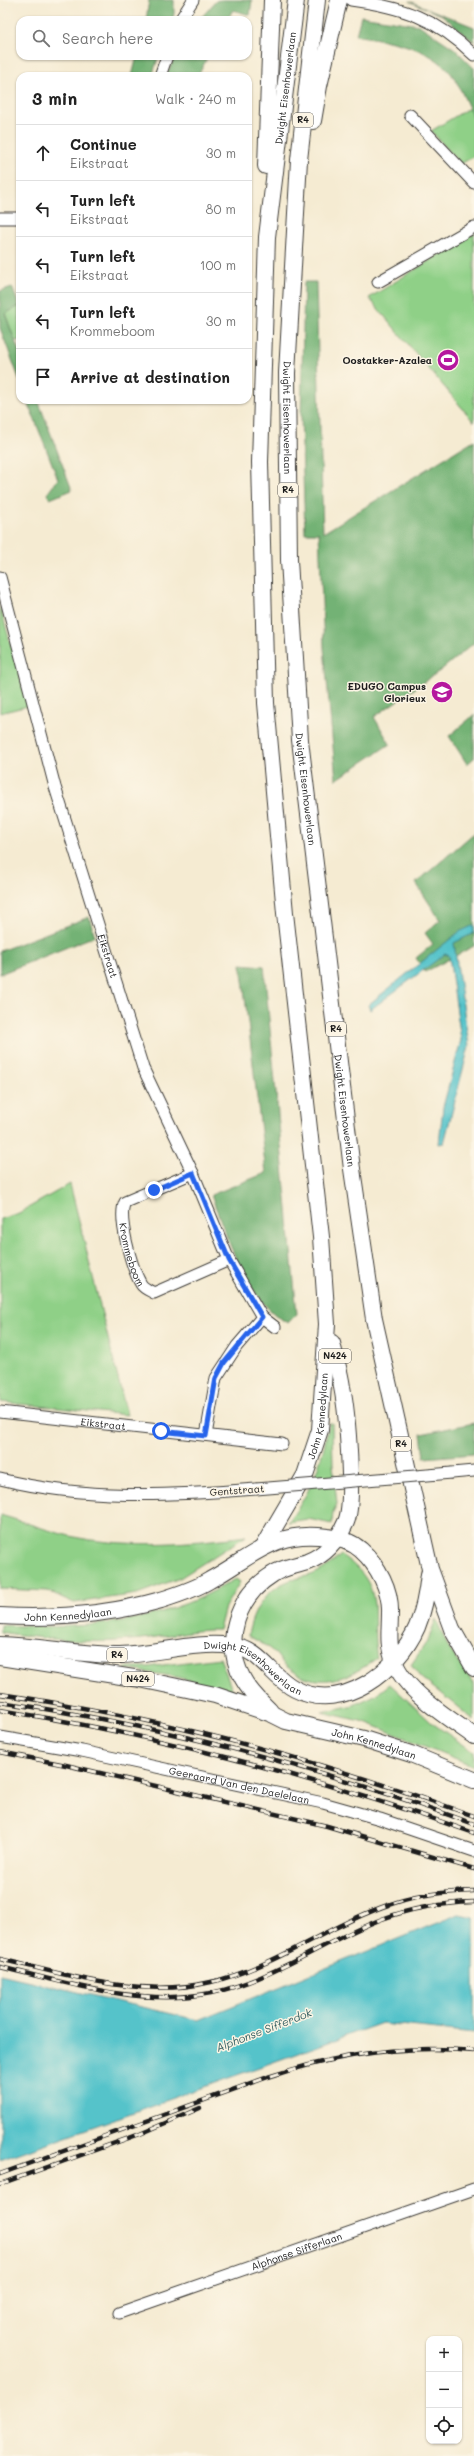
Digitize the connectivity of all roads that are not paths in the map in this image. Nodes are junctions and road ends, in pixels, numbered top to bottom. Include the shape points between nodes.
1 (193, 0) edge
2 (272, 0) edge
3 (296, 0) edge
4 (317, 0) edge
5 (339, 0) edge
6 (351, 0) edge
7 (183, 16) edge
8 (474, 55) edge
9 (166, 60) edge
10 (161, 72) edge
11 (410, 115) dead end
12 (474, 183) edge
13 (0, 218) edge
14 (16, 218) edge
15 (474, 227) edge
16 (267, 237) junction
17 (293, 240) junction
18 (378, 282) dead end
19 (0, 577) edge
20 (193, 1173) junction
21 (229, 1260) junction
22 (262, 1317) junction
23 (327, 1324) junction
24 (275, 1327) dead end
25 (0, 1412) edge
26 (206, 1436) junction
27 (282, 1444) dead end
28 (474, 1471) edge
29 (0, 1479) edge
30 (337, 1538) junction
31 (264, 1545) junction
32 (430, 1569) junction
33 (0, 1616) edge
34 (0, 1645) edge
35 (234, 1646) junction
36 (0, 1657) edge
37 (394, 1662) junction
38 (474, 1668) edge
39 (272, 1714) junction
40 (474, 1736) edge
41 (0, 1737) edge
42 (474, 1780) edge
43 (474, 1851) edge
44 (474, 2189) edge
45 (119, 2313) dead end

1 - 7 street
2 - 16 highway via 265,190
3 - 16 highway, Dwight Eisenhowerlaan / R4
4 - 17 highway, Dwight Eisenhowerlaan / R4 via 301,138
5 - 17 highway via 314,111 305,201
6 - 8 street via 385,5 416,15 443,29
9 - 10 street
11 - 12 street
13 - 14 street
15 - 18 street
16 - 23 highway, Dwight Eisenhowerlaan / R4 via 260,462 266,703
17 - 32 highway, Dwight Eisenhowerlaan / R4 via 287,372 287,447 289,560 300,740 353,1176 374,1319
19 - 20 street, Eikstraat via 55,787 129,1027 143,1068
20 - 21 street, Eikstraat
20 - 21 street, Krommeboom via 125,1202 122,1209 123,1226 136,1274 142,1286 154,1293
21 - 22 street, Eikstraat
22 - 24 street, Eikstraat
22 - 26 street via 224,1363 216,1378
23 - 30 highway, John Kennedylaan / N424 via 342,1387 349,1470 350,1506
23 - 31 highway, John Kennedylaan / R4 via 320,1430 305,1475
25 - 26 street, Eikstraat
26 - 27 street, Eikstraat
28 - 29 street, Gentstraat, bridge via 256,1489 112,1496 33,1487
30 - 31 highway, John Kennedylaan / R4 via 301,1534
30 - 35 highway, John Kennedylaan / N424 via 328,1550 275,1573 248,1594 237,1622
30 - 37 highway, John Kennedylaan / R4 via 361,1550 384,1580 389,1596 389,1645
31 - 33 highway, John Kennedylaan / R4 via 208,1582 163,1599 93,1615 53,1618
32 - 37 highway, Dwight Eisenhowerlaan / R4 via 422,1612 411,1638
32 - 38 highway, Dwight Eisenhowerlaan / R4 via 452,1629
34 - 35 highway, Dwight Eisenhowerlaan / R4 via 87,1655 158,1652 206,1645
35 - 37 highway, Dwight Eisenhowerlaan / R4 via 249,1650 281,1680 295,1689 322,1696 343,1694 359,1688
35 - 39 highway, John Kennedylaan / N424 via 242,1678 251,1693
36 - 39 highway, John Kennedylaan / N424 via 179,1686
37 - 40 highway, John Kennedylaan / R4 via 410,1686
39 - 42 highway, John Kennedylaan / N424 via 302,1726 364,1738
41 - 43 street, Geeraard Van den Daelelaan via 82,1751 323,1803 380,1819
44 - 45 street, Alphonse Sifferlaan

